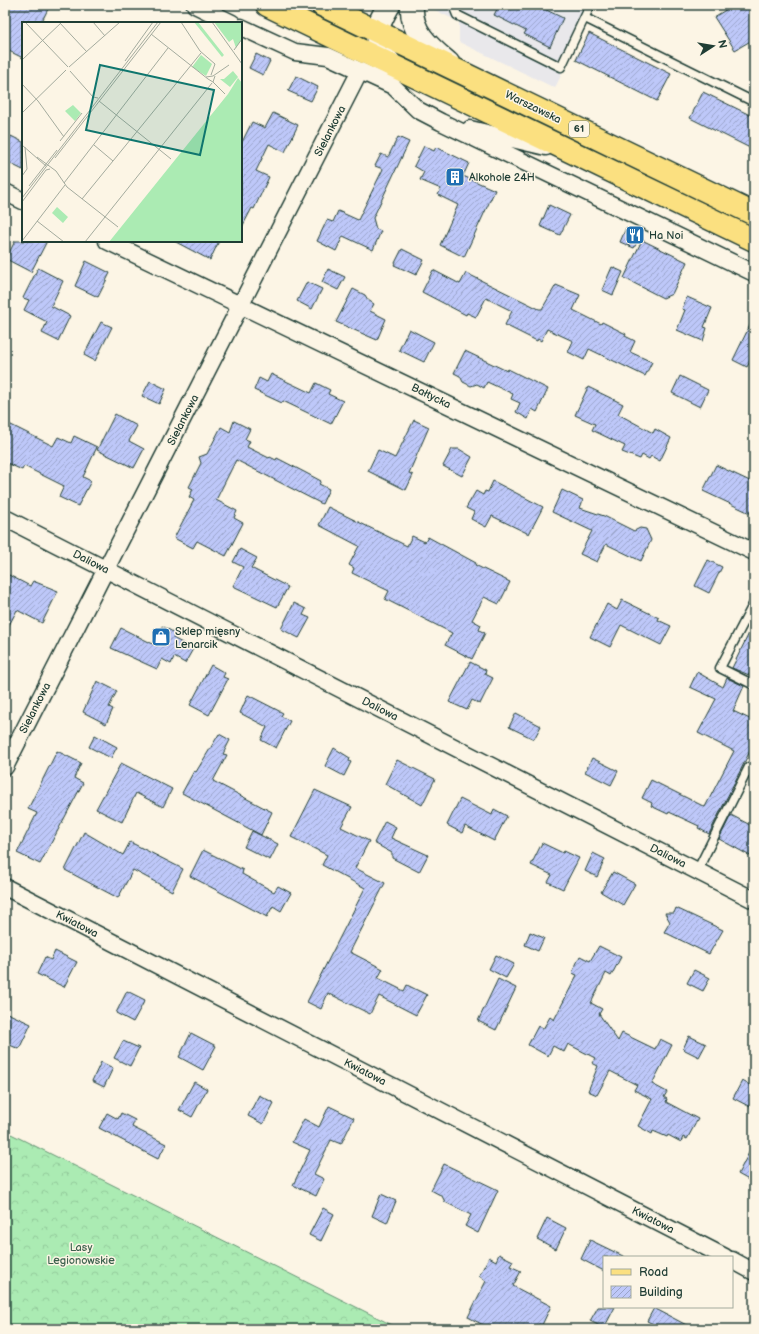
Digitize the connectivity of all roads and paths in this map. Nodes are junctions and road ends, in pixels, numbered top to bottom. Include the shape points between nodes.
1 (195, 5) edge
2 (267, 5) edge
3 (322, 5) edge
4 (389, 5) edge
5 (412, 5) edge
6 (453, 5) edge
7 (588, 5) edge
8 (585, 18) junction
9 (230, 22) edge
10 (242, 27) edge
11 (376, 32) junction
12 (390, 63) junction
13 (360, 71) junction
14 (456, 71) junction
15 (754, 102) edge
16 (441, 122) junction
17 (577, 154) junction
18 (5, 192) edge
19 (22, 200) edge
20 (754, 214) edge
21 (754, 240) edge
22 (109, 242) edge
23 (754, 273) edge
24 (241, 305) junction
25 (5, 518) edge
26 (754, 552) edge
27 (106, 569) junction
28 (754, 603) edge
29 (754, 685) edge
30 (5, 768) edge
31 (754, 770) edge
32 (697, 871) junction
33 (5, 887) edge
34 (754, 900) edge
35 (723, 1256) edge
36 (733, 1261) edge
37 (754, 1272) edge

1 - 9 street
2 - 12 main road, 61
3 - 11 main road, Warszawska / 61
4 - 11 street
5 - 14 street via 411,14 416,31 429,47
6 - 8 lane via 457,14 561,67
7 - 8 lane via 590,6
8 - 15 lane
10 - 13 street via 295,52 328,56
11 - 12 street via 382,53
11 - 14 main road, Warszawska / 61
12 - 17 main road, 61
13 - 16 street via 393,86 418,110
13 - 24 street, Sielankowa
14 - 20 main road, Warszawska / 61
16 - 17 street
16 - 23 street
17 - 21 main road, 61
18 - 19 street
22 - 24 street, Bałtycka
24 - 26 street, Bałtycka
24 - 27 street, Sielankowa
25 - 27 street, Daliowa
27 - 30 street, Sielankowa
27 - 32 street, Daliowa
28 - 29 lane via 720,668
31 - 32 lane via 749,767
32 - 34 street, Daliowa
33 - 35 street, Kwiatowa
36 - 37 street

